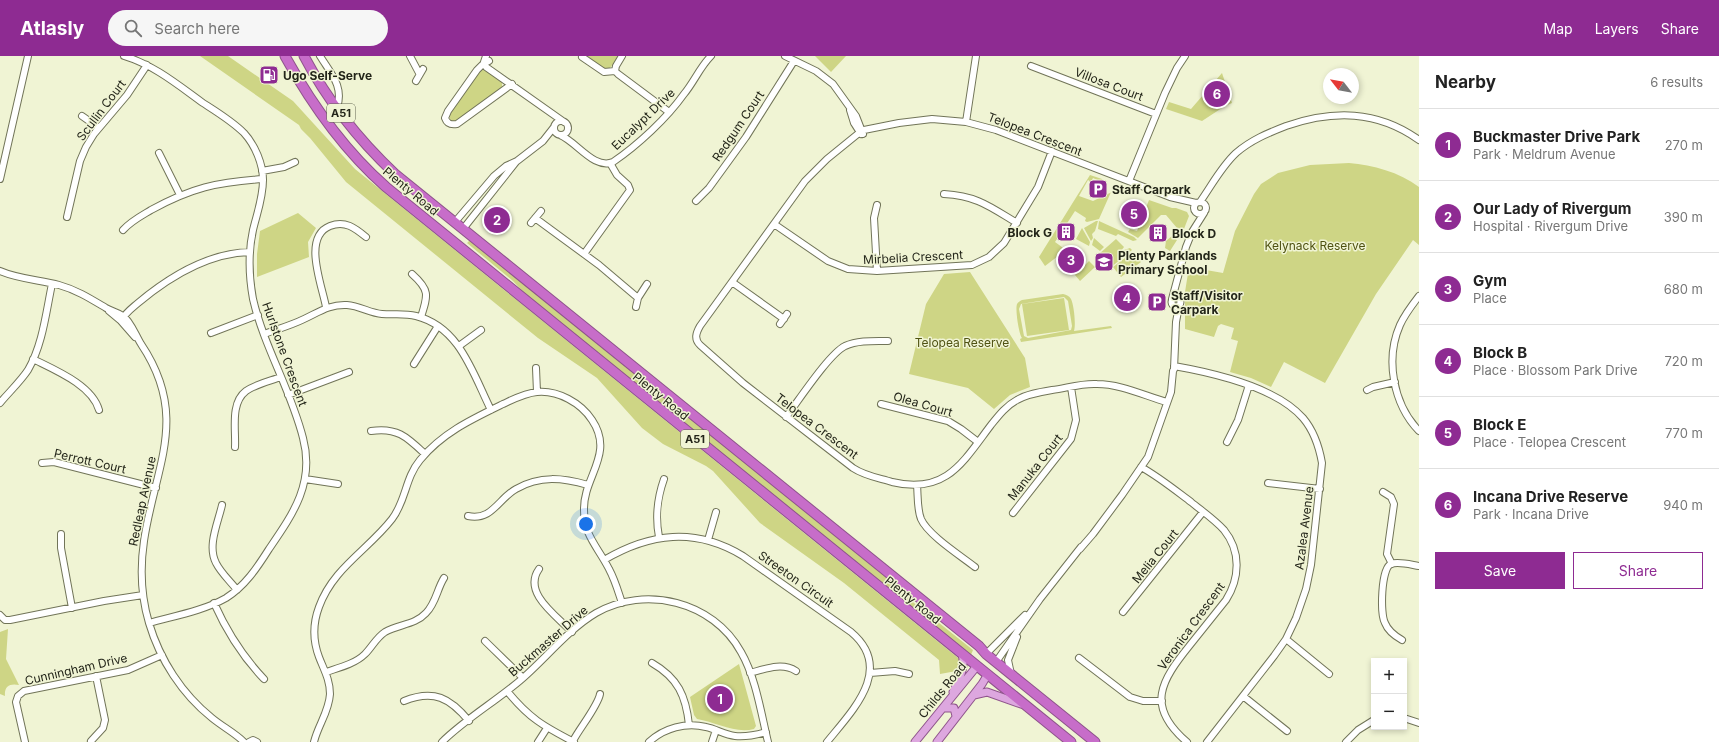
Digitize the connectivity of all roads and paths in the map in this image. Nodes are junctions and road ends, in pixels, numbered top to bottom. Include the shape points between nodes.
1 (28, 56) edge
2 (124, 56) edge
3 (285, 56) edge
4 (304, 56) edge
5 (320, 56) edge
6 (410, 56) edge
7 (622, 56) edge
8 (710, 56) edge
9 (786, 56) edge
10 (976, 56) edge
11 (1185, 56) edge
12 (581, 58) edge
13 (487, 59) edge
14 (794, 61) junction
15 (148, 65) junction
16 (1031, 66) dead end
17 (615, 71) junction
18 (416, 81) dead end
19 (512, 84) junction
20 (337, 108) junction
21 (549, 110) junction
22 (669, 112) junction
23 (1156, 114) junction
24 (82, 116) dead end
25 (965, 121) junction
26 (564, 122) junction
27 (555, 126) junction
28 (99, 128) junction
29 (568, 130) junction
30 (862, 133) junction
31 (559, 135) junction
32 (1419, 140) edge
33 (543, 141) junction
34 (576, 146) junction
35 (1052, 152) junction
36 (159, 153) dead end
37 (517, 161) junction
38 (295, 162) dead end
39 (610, 163) junction
40 (262, 171) junction
41 (0, 179) edge
42 (263, 179) junction
43 (1131, 182) junction
44 (944, 194) dead end
45 (180, 195) junction
46 (696, 200) dead end
47 (877, 205) dead end
48 (1198, 206) junction
49 (541, 211) dead end
50 (1204, 213) junction
51 (67, 217) dead end
52 (455, 222) junction
53 (1017, 223) junction
54 (774, 224) junction
55 (463, 229) junction
56 (124, 230) dead end
57 (1192, 232) junction
58 (445, 235) junction
59 (366, 237) dead end
60 (453, 242) junction
61 (250, 252) junction
62 (584, 254) junction
63 (877, 271) junction
64 (2, 272) edge
65 (412, 274) dead end
66 (732, 282) junction
67 (52, 284) junction
68 (648, 284) dead end
69 (1177, 285) junction
70 (1419, 296) edge
71 (638, 298) junction
72 (1179, 299) junction
73 (1172, 302) junction
74 (1179, 306) junction
75 (326, 307) junction
76 (636, 307) dead end
77 (258, 316) junction
78 (123, 318) junction
79 (422, 318) junction
80 (784, 319) dead end
81 (1176, 322) junction
82 (438, 326) junction
83 (481, 330) dead end
84 (211, 333) dead end
85 (264, 334) junction
86 (888, 341) dead end
87 (459, 346) junction
88 (33, 359) junction
89 (414, 364) dead end
90 (536, 368) dead end
91 (1174, 369) junction
92 (349, 372) dead end
93 (281, 377) junction
94 (1395, 382) junction
95 (1249, 384) junction
96 (1071, 387) junction
97 (1367, 390) dead end
98 (537, 392) junction
99 (288, 395) junction
100 (1168, 399) junction
101 (0, 403) edge
102 (881, 404) dead end
103 (99, 410) dead end
104 (491, 410) junction
105 (786, 416) junction
106 (371, 431) dead end
107 (1419, 431) edge
108 (978, 442) junction
109 (1227, 442) dead end
110 (236, 447) dead end
111 (425, 454) junction
112 (42, 463) dead end
113 (1140, 467) junction
114 (664, 478) dead end
115 (305, 479) junction
116 (1268, 483) dead end
117 (338, 484) dead end
118 (588, 485) junction
119 (918, 485) junction
120 (156, 488) junction
121 (1320, 489) junction
122 (1383, 492) dead end
123 (222, 506) dead end
124 (716, 512) dead end
125 (1203, 512) junction
126 (1013, 513) dead end
127 (468, 516) dead end
128 (61, 534) dead end
129 (659, 537) junction
130 (708, 540) junction
131 (604, 560) junction
132 (1392, 564) junction
133 (1419, 566) edge
134 (975, 568) dead end
135 (539, 569) dead end
136 (444, 578) dead end
137 (237, 590) junction
138 (143, 595) junction
139 (1040, 599) junction
140 (214, 603) junction
141 (622, 603) junction
142 (72, 608) junction
143 (1124, 612) dead end
144 (0, 615) edge
145 (149, 623) junction
146 (1020, 628) junction
147 (572, 632) junction
148 (1286, 639) junction
149 (1402, 640) dead end
150 (485, 641) dead end
151 (962, 654) junction
152 (986, 654) junction
153 (162, 655) junction
154 (1079, 658) dead end
155 (996, 662) junction
156 (652, 663) dead end
157 (977, 666) junction
158 (796, 671) dead end
159 (326, 672) junction
160 (750, 673) junction
161 (870, 673) junction
162 (909, 674) dead end
163 (988, 674) junction
164 (1011, 674) junction
165 (1329, 674) dead end
166 (96, 676) junction
167 (523, 678) junction
168 (264, 679) dead end
169 (507, 691) junction
170 (600, 694) dead end
171 (974, 695) junction
172 (1243, 696) junction
173 (404, 701) dead end
174 (949, 701) junction
175 (1162, 701) junction
176 (943, 708) junction
177 (1030, 708) junction
178 (956, 716) junction
179 (1407, 719) edge
180 (469, 721) junction
181 (1371, 722) edge
182 (1419, 723) edge
183 (689, 725) junction
184 (546, 728) junction
185 (716, 730) junction
186 (1286, 731) dead end
187 (766, 732) junction
188 (1207, 740) edge
189 (91, 741) dead end
190 (25, 742) edge
191 (250, 742) edge
192 (314, 742) edge
193 (442, 742) edge
194 (538, 742) edge
195 (573, 742) edge
196 (649, 742) edge
197 (712, 742) edge
198 (768, 742) edge
199 (827, 742) edge
200 (915, 742) edge
201 (936, 742) edge
202 (1071, 742) edge
203 (1094, 742) edge
204 (1187, 742) edge
205 (1346, 742) edge

1 - 41 street
2 - 15 street, Hurlstone Crescent
3 - 58 highway, Plenty Road / A51 via 317,110 357,160
4 - 20 highway, Plenty Road / A51
5 - 20 street via 339,89
6 - 18 street via 421,71
7 - 17 street
8 - 22 street, Eucalypt Drive
9 - 14 street
10 - 25 street
11 - 23 street
12 - 17 street via 604,72
13 - 19 street via 493,68
13 - 19 street via 448,111 445,118 449,124 454,125 462,121
14 - 30 street via 827,79 856,116
14 - 46 street, Redgum Court via 746,137 706,193
15 - 28 street, Scullin Court
15 - 40 street, Hurlstone Crescent via 237,127 254,147
16 - 23 street, Villosa Court
17 - 22 street
19 - 21 street
20 - 52 highway, Plenty Road / A51 via 386,165
21 - 26 street
21 - 27 street via 554,116
22 - 39 street, Eucalypt Drive
23 - 43 street
24 - 28 street
25 - 30 street, Telopea Crescent via 920,120 887,126 872,133
25 - 35 street, Telopea Crescent
26 - 27 street via 560,121
26 - 29 street
27 - 31 street via 555,132
27 - 33 street
28 - 51 street, Scullin Court via 82,154
29 - 31 street
29 - 34 street, Eucalypt Drive
30 - 54 street, Telopea Crescent via 854,143 841,148 808,178
31 - 33 street
31 - 34 street, Eucalypt Drive
32 - 48 street via 1373,118 1320,116 1252,141 1229,160
33 - 37 street
34 - 39 street, Eucalypt Drive via 597,162
35 - 43 street, Telopea Crescent
35 - 53 street, Mirbelia Crescent via 1038,188
36 - 45 street
37 - 52 street via 506,166 488,182
37 - 55 street
38 - 40 street
39 - 62 street via 630,190
40 - 42 street, Hurlstone Crescent
42 - 45 street via 221,182
42 - 61 street, Hurlstone Crescent via 262,198
43 - 48 street, Telopea Crescent
44 - 53 street via 971,197
45 - 56 street via 133,220
47 - 63 street via 874,218
48 - 50 street, Telopea Crescent via 1200,214
48 - 50 street via 1206,210
48 - 57 street
49 - 62 street via 533,221
50 - 57 street
52 - 55 highway, Plenty Road / A51
52 - 58 highway
53 - 63 street, Mirbelia Crescent via 998,251 977,263 957,267
54 - 63 street, Mirbelia Crescent via 832,264 854,271
54 - 66 street, Telopea Crescent
55 - 60 highway
55 - 152 highway, Plenty Road / A51
57 - 69 street
58 - 60 highway, Plenty Road / A51
59 - 75 street via 353,227 340,223 328,227 318,236 314,250
60 - 151 highway, Plenty Road / A51
61 - 77 street, Hurlstone Crescent via 250,276
61 - 78 street via 231,254 191,267 161,284
62 - 71 street
64 - 67 street, Redleap Avenue
65 - 79 street via 427,292
66 - 80 street
66 - 105 street, Telopea Crescent via 698,330 696,340 739,380
67 - 78 street, Redleap Avenue via 85,295 107,308 112,315
67 - 88 street
68 - 71 street
69 - 72 street
69 - 73 street
70 - 94 street via 1404,318 1395,340
71 - 76 street
72 - 73 street via 1175,297
72 - 74 street
73 - 74 street via 1176,307
73 - 81 street
74 - 81 street
75 - 79 street via 347,305 379,314 406,314
75 - 85 street via 305,319
77 - 84 street
77 - 85 street, Hurlstone Crescent
78 - 120 street, Redleap Avenue via 156,370 165,406 166,443
79 - 82 street
81 - 91 street
82 - 87 street
82 - 89 street
83 - 87 street
85 - 93 street, Hurlstone Crescent
86 - 105 street via 859,342 840,349
87 - 104 street
88 - 101 street via 24,375
88 - 103 street via 73,379 93,399
90 - 98 street
91 - 95 street, Azalea Avenue via 1214,374
91 - 100 street
92 - 99 street
93 - 99 street, Hurlstone Crescent
93 - 110 street via 252,388 240,397 236,408
94 - 97 street via 1373,386
94 - 107 street via 1404,410
95 - 109 street via 1238,420
95 - 121 street, Azalea Avenue via 1288,405 1308,424 1321,455
96 - 100 street, Telopea Crescent via 1103,384
96 - 108 street, Telopea Crescent via 1017,399 1002,412
96 - 126 street, Manuka Court via 1076,420 1071,439
98 - 104 street
98 - 118 street via 555,393 568,399 582,409 595,426 600,440 600,455
99 - 115 street, Hurlstone Crescent via 305,444
100 - 113 street via 1153,442
102 - 108 street, Olea Court via 948,421
104 - 111 street via 451,432
105 - 119 street, Telopea Crescent via 860,472 897,483
106 - 111 street via 384,430 402,434
108 - 119 street, Telopea Crescent via 952,472 936,482
111 - 159 street via 412,472 393,518 343,567 323,598 314,632 318,654
112 - 120 street, Perrott Court via 54,462
113 - 125 street, Veronica Crescent
113 - 139 street via 1093,534
114 - 129 street via 656,511
115 - 117 street
115 - 137 street, Hurlstone Crescent via 300,499 292,515 249,578
116 - 121 street
118 - 127 street via 563,479 539,480 515,489 484,516
118 - 131 street via 584,508 586,526 592,543
119 - 134 street via 919,513 925,526
120 - 138 street, Redleap Avenue via 144,541
121 - 148 street, Azalea Avenue via 1309,577
122 - 132 street via 1390,495 1393,501 1387,554
123 - 137 street via 212,553 218,567
124 - 130 street
125 - 143 street, Melia Court
125 - 175 street, Veronica Crescent via 1220,525 1231,541 1237,562 1236,577 1226,600 1170,672 1164,686
128 - 142 street via 60,548
129 - 130 street, Streeton Circuit via 684,536
129 - 131 street, Streeton Circuit via 628,546
130 - 161 street, Streeton Circuit via 743,556 851,632 866,651
131 - 141 street
132 - 133 street
132 - 149 street via 1386,571 1381,611 1389,630
135 - 147 street via 534,581 537,595
136 - 159 street via 432,606 422,617 386,632 358,659
137 - 140 street, Hurlstone Crescent
138 - 142 street
138 - 145 street, Redleap Avenue
139 - 146 street
139 - 152 street
140 - 145 street, Hurlstone Crescent
140 - 168 street via 235,645
141 - 147 street, Buckmaster Drive via 596,613
141 - 160 street, Buckmaster Drive via 645,599 665,600 700,612 730,636 742,653
142 - 144 street via 10,620 5,620
145 - 153 street, Redleap Avenue
146 - 155 street
146 - 164 street via 1008,660
147 - 167 street, Buckmaster Drive
148 - 165 street
148 - 172 street, Azalea Avenue
150 - 167 street
151 - 157 highway, Plenty Road / A51
151 - 174 main road via 962,670
152 - 155 highway, Plenty Road / A51
152 - 157 highway, Childs Road
153 - 166 street, Cunningham Drive via 128,670
153 - 191 street, Redleap Avenue via 190,697 213,719
154 - 175 street via 1130,697 1143,701
155 - 163 highway
155 - 164 highway, Plenty Road / A51
156 - 183 street via 666,671 676,683 684,697
157 - 163 highway, Plenty Road / A51
157 - 174 main road, Childs Road
158 - 160 street via 780,666
159 - 192 street via 329,686 328,706
160 - 187 street, Buckmaster Drive
161 - 162 street via 896,671
161 - 199 street, Streeton Circuit via 868,686 861,698
163 - 171 main road
163 - 177 highway, Plenty Road / A51
164 - 203 highway, Plenty Road / A51
166 - 189 street via 105,720
166 - 190 street, Cunningham Drive via 21,693 16,702
167 - 169 street, Buckmaster Drive
169 - 180 street, Buckmaster Drive
169 - 184 street via 523,710
170 - 195 street via 598,702
171 - 177 main road via 988,692
171 - 178 main road
172 - 186 street
172 - 188 street, Azalea Avenue
173 - 180 street via 419,696 438,697 456,706
174 - 176 main road, Childs Road
175 - 204 street, Veronica Crescent via 1170,725
176 - 178 main road via 954,708
176 - 200 main road, Childs Road
177 - 202 highway, Plenty Road / A51
178 - 201 main road
179 - 182 street
180 - 193 street, Buckmaster Drive
181 - 205 street
183 - 185 street
183 - 196 street via 667,730
184 - 194 street
184 - 195 street
185 - 187 street via 741,736
185 - 197 street
187 - 198 street, Buckmaster Drive

